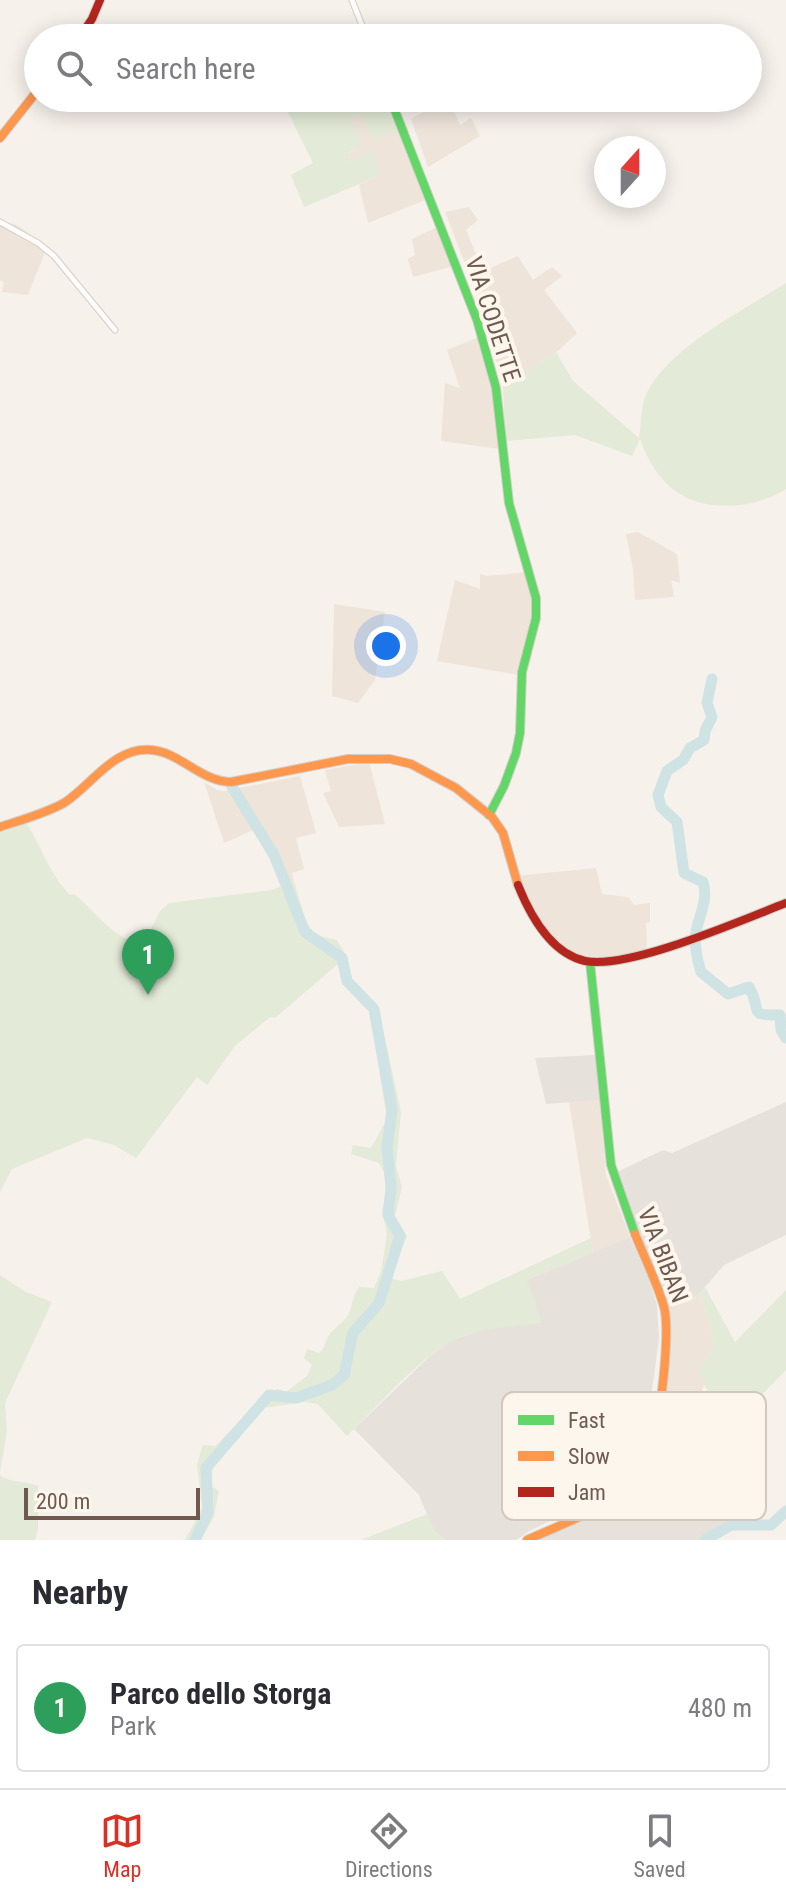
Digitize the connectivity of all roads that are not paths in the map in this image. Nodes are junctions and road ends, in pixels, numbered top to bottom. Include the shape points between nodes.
1 (100, 0) edge
2 (352, 0) edge
3 (89, 24) edge
4 (361, 24) edge
5 (24, 108) edge
6 (395, 112) edge
7 (0, 138) edge
8 (0, 222) edge
9 (115, 330) dead end
10 (489, 815) junction
11 (0, 827) edge
12 (786, 903) edge
13 (590, 962) junction
14 (660, 1392) edge
15 (569, 1520) edge
16 (527, 1540) edge

1 - 3 street
2 - 4 street
5 - 7 street
6 - 10 street, VIA CODETTE via 477,320 496,388 509,503 538,608 522,672 516,753
8 - 9 street via 54,256
10 - 11 street via 452,785 383,756 235,783 213,780 165,752 140,750 122,756 50,810
10 - 13 street via 500,826 518,885 541,930 564,952
12 - 13 street via 636,956
13 - 14 street, VIA BIBAN via 611,1165 665,1309
15 - 16 street, VIA BIBAN

